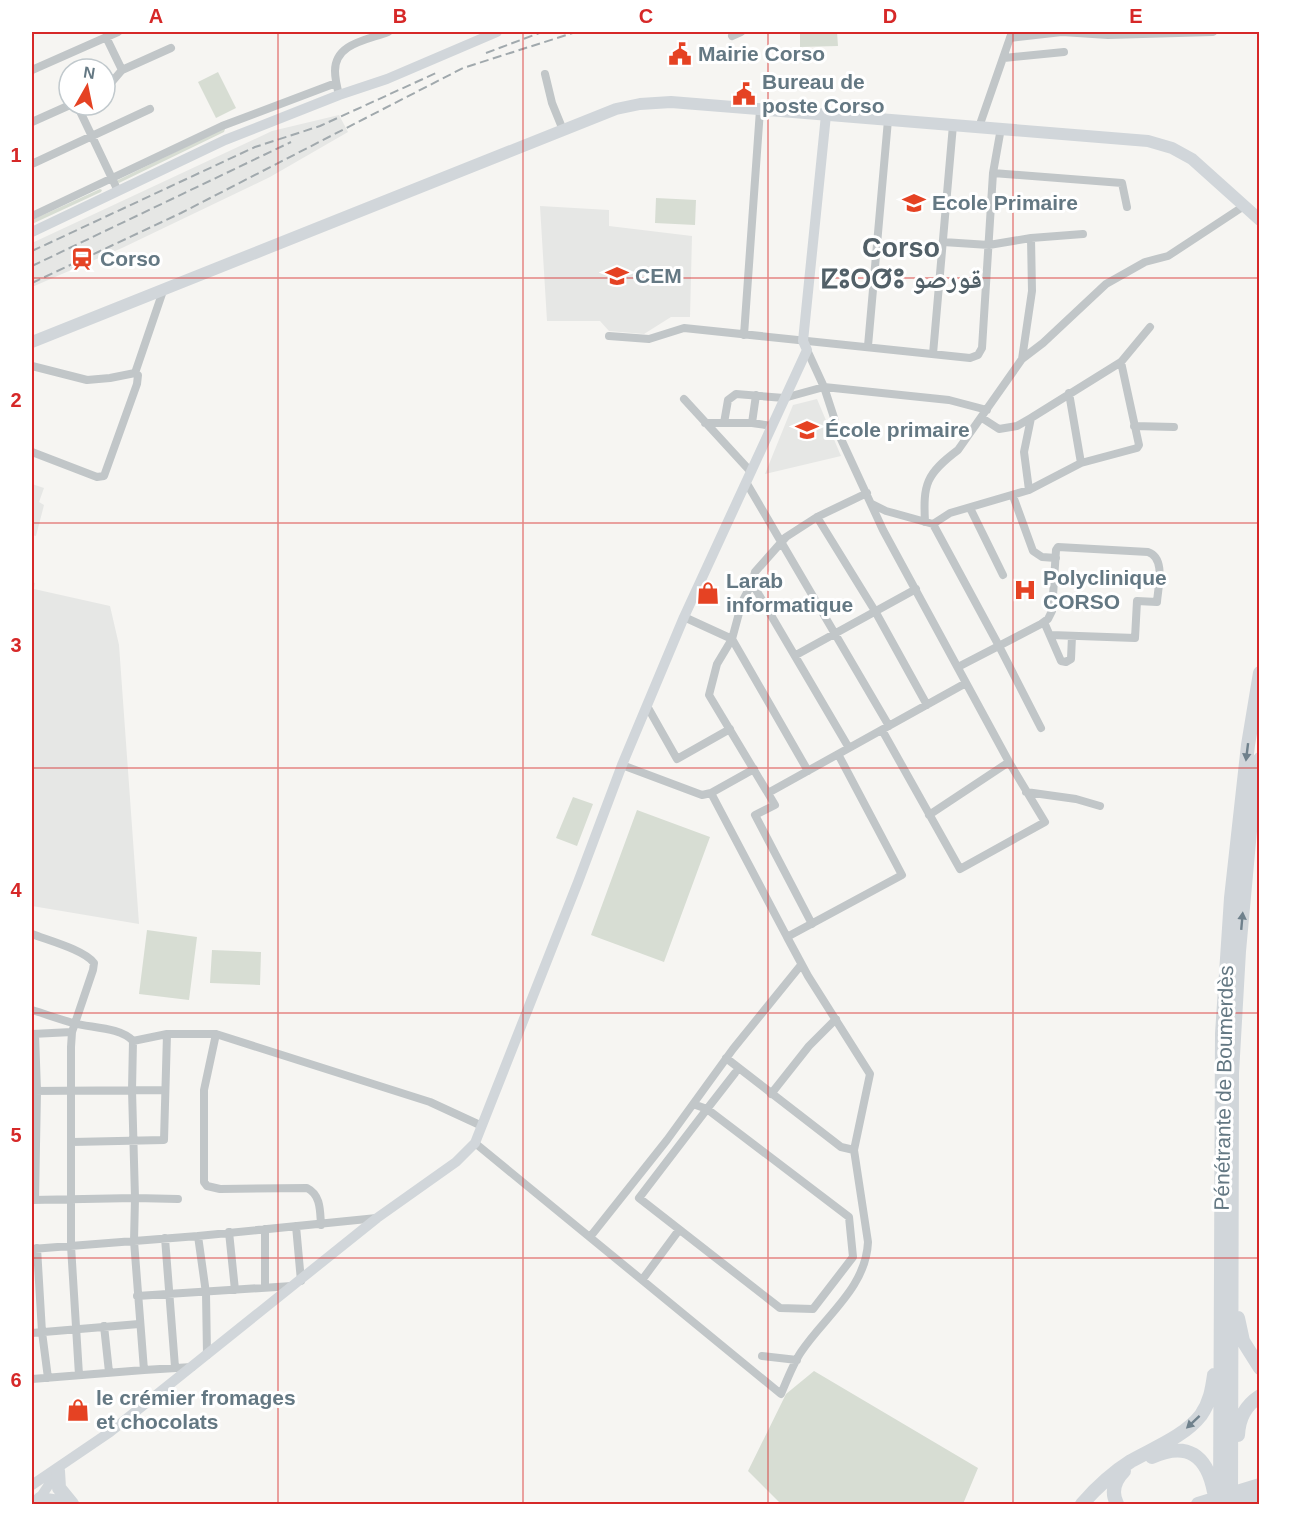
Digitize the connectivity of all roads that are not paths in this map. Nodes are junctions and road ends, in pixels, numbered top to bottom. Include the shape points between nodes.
1 (118, 32) edge
2 (388, 32) edge
3 (497, 32) edge
4 (741, 32) edge
5 (1062, 32) edge
6 (1155, 32) edge
7 (1199, 32) edge
8 (1213, 32) edge
9 (1108, 33) edge
10 (1011, 35) edge
11 (732, 36) dead end
12 (106, 37) junction
13 (171, 48) dead end
14 (1064, 52) dead end
15 (1004, 58) junction
16 (32, 70) edge
17 (122, 70) junction
18 (545, 74) dead end
19 (117, 76) edge
20 (336, 83) junction
21 (339, 95) junction
22 (150, 109) dead end
23 (760, 110) junction
24 (57, 111) edge
25 (826, 116) junction
26 (83, 117) edge
27 (888, 120) junction
28 (32, 122) edge
29 (953, 125) junction
30 (979, 127) junction
31 (1001, 129) junction
32 (563, 130) junction
33 (92, 137) junction
34 (34, 163) dead end
35 (993, 173) junction
36 (111, 176) junction
37 (118, 191) junction
38 (1244, 206) junction
39 (1126, 207) dead end
40 (32, 216) edge
41 (1260, 220) edge
42 (32, 232) edge
43 (1083, 234) dead end
44 (1031, 238) junction
45 (943, 242) junction
46 (989, 245) junction
47 (164, 288) junction
48 (1150, 327) dead end
49 (744, 335) junction
50 (609, 336) dead end
51 (32, 342) edge
52 (805, 345) junction
53 (868, 346) junction
54 (933, 354) junction
55 (1022, 359) junction
56 (1121, 362) junction
57 (32, 366) edge
58 (135, 373) junction
59 (824, 387) junction
60 (1069, 393) junction
61 (756, 395) junction
62 (784, 398) junction
63 (684, 399) dead end
64 (987, 410) junction
65 (982, 418) junction
66 (1031, 418) junction
67 (705, 423) junction
68 (724, 423) junction
69 (752, 423) junction
70 (772, 426) junction
71 (1134, 426) junction
72 (1174, 427) dead end
73 (32, 452) edge
74 (1081, 463) junction
75 (751, 472) junction
76 (746, 482) junction
77 (1029, 490) junction
78 (867, 493) junction
79 (1013, 496) junction
80 (872, 504) junction
81 (970, 508) junction
82 (817, 517) junction
83 (929, 523) junction
84 (782, 541) junction
85 (1056, 558) junction
86 (1002, 575) dead end
87 (752, 583) junction
88 (916, 589) junction
89 (874, 611) junction
90 (684, 617) junction
91 (1044, 622) junction
92 (834, 633) junction
93 (1050, 635) junction
94 (1072, 636) junction
95 (732, 639) junction
96 (999, 646) junction
97 (796, 655) junction
98 (958, 667) junction
99 (1260, 673) edge
100 (966, 682) junction
101 (927, 705) junction
102 (647, 706) junction
103 (885, 728) junction
104 (1041, 728) dead end
105 (729, 729) junction
106 (849, 748) junction
107 (838, 754) junction
108 (1260, 759) edge
109 (1009, 762) junction
110 (622, 765) junction
111 (754, 770) junction
112 (808, 771) junction
113 (1026, 792) junction
114 (711, 793) junction
115 (768, 793) junction
116 (1100, 806) dead end
117 (929, 815) junction
118 (812, 924) junction
119 (32, 934) edge
120 (787, 937) junction
121 (801, 965) junction
122 (32, 1010) edge
123 (836, 1019) junction
124 (74, 1028) junction
125 (33, 1034) edge
126 (167, 1034) junction
127 (216, 1034) junction
128 (134, 1041) junction
129 (726, 1058) junction
130 (735, 1073) dead end
131 (132, 1090) junction
132 (164, 1090) junction
133 (34, 1091) edge
134 (72, 1091) junction
135 (771, 1094) junction
136 (693, 1104) junction
137 (707, 1109) junction
138 (482, 1125) junction
139 (134, 1140) junction
140 (72, 1142) junction
141 (475, 1143) junction
142 (854, 1150) junction
143 (627, 1191) junction
144 (135, 1198) junction
145 (639, 1198) junction
146 (178, 1199) dead end
147 (33, 1200) edge
148 (72, 1201) junction
149 (377, 1218) junction
150 (321, 1225) junction
151 (296, 1226) junction
152 (265, 1229) junction
153 (679, 1230) junction
154 (229, 1232) junction
155 (198, 1236) junction
156 (165, 1238) junction
157 (590, 1238) junction
158 (134, 1241) junction
159 (71, 1246) junction
160 (34, 1248) edge
161 (1232, 1268) junction
162 (642, 1280) junction
163 (297, 1283) junction
164 (265, 1287) junction
165 (235, 1290) junction
166 (206, 1293) junction
167 (169, 1294) junction
168 (137, 1296) junction
169 (139, 1324) junction
170 (104, 1326) junction
171 (75, 1328) junction
172 (1221, 1328) junction
173 (42, 1332) junction
174 (32, 1333) edge
175 (207, 1354) junction
176 (762, 1356) dead end
177 (797, 1360) junction
178 (175, 1367) junction
179 (193, 1367) junction
180 (1260, 1368) edge
181 (144, 1370) junction
182 (109, 1372) junction
183 (79, 1375) junction
184 (48, 1378) junction
185 (32, 1379) edge
186 (1260, 1396) edge
187 (1231, 1466) junction
188 (60, 1469) junction
189 (32, 1485) edge
190 (1260, 1485) edge
191 (1260, 1496) edge
192 (39, 1498) edge
193 (1237, 1500) edge
194 (71, 1504) edge
195 (1082, 1504) edge
196 (1117, 1504) edge
197 (1198, 1504) edge
198 (1218, 1504) edge

1 - 12 street
2 - 20 street via 359,40 345,49 335,67
3 - 21 main road
4 - 11 street
5 - 9 street
5 - 10 street
6 - 7 street
6 - 9 street
7 - 8 street
10 - 15 street
12 - 16 street
12 - 17 street
13 - 17 street
14 - 15 street
15 - 30 street
17 - 19 street
18 - 32 street
20 - 21 street
20 - 36 street via 222,126
21 - 37 main road via 225,140
22 - 33 street
23 - 25 main road
23 - 32 main road via 671,102 640,104
23 - 49 street
24 - 28 street
25 - 27 main road
25 - 52 main road
26 - 33 street
27 - 29 main road
27 - 53 street
29 - 30 main road
29 - 45 street
30 - 31 main road
31 - 35 street
31 - 38 main road via 1124,138 1172,148 1192,159
32 - 47 main road
33 - 34 street
33 - 36 street
35 - 39 street via 1122,183
35 - 46 street
36 - 37 street
36 - 40 street
37 - 42 main road
38 - 41 main road
38 - 55 street via 1168,256 1145,262 1106,284
43 - 44 street
44 - 46 street
44 - 55 street via 1032,291
45 - 46 street
45 - 54 street
46 - 54 street via 982,348 970,358
47 - 51 main road
47 - 58 street
48 - 56 street
49 - 50 street via 684,328 648,339
49 - 52 street
52 - 53 street
52 - 59 street
52 - 62 main road
53 - 54 street
55 - 64 street
56 - 60 street
56 - 71 street
57 - 58 street via 87,380
58 - 73 street via 137,384 104,476 97,477
59 - 62 street
59 - 64 street via 949,400
59 - 78 street via 841,439
60 - 66 street
60 - 74 street
61 - 62 street
61 - 68 street via 732,396
61 - 69 street
62 - 70 main road
63 - 67 street
64 - 65 street
65 - 66 street via 999,429 1017,426
65 - 83 street via 925,485
66 - 77 street via 1024,452
67 - 68 street
67 - 75 street
68 - 69 street
69 - 70 street
70 - 75 main road
71 - 72 street
71 - 74 street via 1137,448
74 - 77 street
75 - 76 main road
76 - 84 street
76 - 90 main road
77 - 79 street
78 - 80 street
78 - 82 street
79 - 81 street
79 - 85 street via 1033,551 1042,557
80 - 83 street
80 - 88 street
81 - 83 street
81 - 86 street
82 - 84 street
82 - 89 street
83 - 96 street
84 - 87 street via 755,572
84 - 92 street
85 - 91 street via 1052,611
85 - 94 street via 1056,550 1062,546 1148,552 1159,563 1157,602 1137,601 1135,638
87 - 95 street
87 - 97 street
88 - 89 street
88 - 98 street
89 - 92 street
89 - 101 street
90 - 95 street
90 - 102 main road
91 - 93 street
91 - 96 street
92 - 97 street
92 - 103 street
93 - 94 street
93 - 94 street via 1061,661 1066,662 1071,659
95 - 105 street via 717,664 709,695
95 - 112 street
96 - 98 street
96 - 104 street
97 - 106 street
98 - 100 street
99 -> 172 highway, Pénétrante de Boumerdès via 1233,886 1222,1034
100 - 101 street
100 - 109 street
101 - 103 street
102 - 105 street via 677,759
102 - 110 main road
103 - 106 street
103 - 117 street
105 - 111 street
106 - 107 street
107 - 112 street
107 - 118 street via 902,875
161 -> 108 highway, Pénétrante de Boumerdès via 1232,1062 1241,927
109 - 113 street
109 - 117 street
110 - 114 street via 696,794
110 - 138 main road
111 - 114 street
111 - 115 street
112 - 115 street
113 - 116 street
113 - 117 street via 1045,822 960,869
114 - 120 street
115 - 118 street via 775,805 755,815
118 - 120 street
119 - 124 street via 93,960
120 - 121 street
121 - 123 street
121 - 129 street
122 - 124 street
123 - 135 street
123 - 142 street via 870,1074
124 - 125 street
124 - 128 street via 122,1034
124 - 134 street
125 - 133 street
126 - 127 street
126 - 128 street
126 - 132 street
127 - 138 street via 430,1102
127 - 150 street via 204,1090 204,1182 220,1189 307,1188 317,1197
128 - 131 street
129 - 135 street
129 - 136 street
130 - 137 street
131 - 132 street
131 - 134 street
131 - 139 street
132 - 139 street via 164,1140
133 - 134 street
133 - 147 street
134 - 140 street
135 - 142 street via 841,1147
136 - 137 street
136 - 143 street
137 - 145 street
137 - 153 street via 849,1217 853,1257 813,1309 780,1308
138 - 141 main road
139 - 140 street
139 - 144 street
140 - 148 street
141 - 149 main road via 456,1162
141 - 157 street
142 - 177 street via 868,1257 843,1302
143 - 145 street
143 - 157 street
144 - 146 street
144 - 148 street
144 - 158 street
145 - 153 street
147 - 148 street
148 - 159 street
149 - 150 street
149 - 163 main road
150 - 151 street
151 - 152 street
151 - 163 street
152 - 154 street
152 - 164 street
153 - 162 street
154 - 155 street
154 - 165 street
155 - 156 street
155 - 166 street
156 - 158 street
156 - 167 street
157 - 162 street
158 - 159 street
158 - 168 street
159 - 160 street
159 - 171 street
160 - 173 street
161 - 180 highway via 1238,1286 1241,1332
161 - 187 highway, Pénétrante de Boumerdès
162 - 177 street via 781,1394
163 - 164 street
163 - 175 main road
164 - 165 street
165 - 166 street
166 - 167 street
166 - 175 street
167 - 168 street
167 - 178 street
168 - 169 street
169 - 170 street
169 - 181 street
170 - 171 street
170 - 182 street
171 - 173 street
171 - 183 street
172 -> 195 highway via 1213,1388 1202,1413 1185,1430 1111,1476
172 - 198 highway, Pénétrante de Boumerdès
173 - 174 street
173 - 184 street
175 - 179 main road
176 - 177 street
178 - 179 street
178 - 181 street
179 - 188 main road
181 - 182 street
182 - 183 street
183 - 184 street
184 - 185 street
186 - 187 highway via 1243,1413 1237,1454
187 - 193 highway, Pénétrante de Boumerdès
188 - 189 main road
188 - 192 main road
188 - 194 highway via 59,1488
190 - 193 highway
191 - 193 highway
192 - 194 highway
193 - 197 highway
196 - 198 highway via 1114,1490 1120,1475 1163,1452 1176,1450 1194,1455 1204,1463

